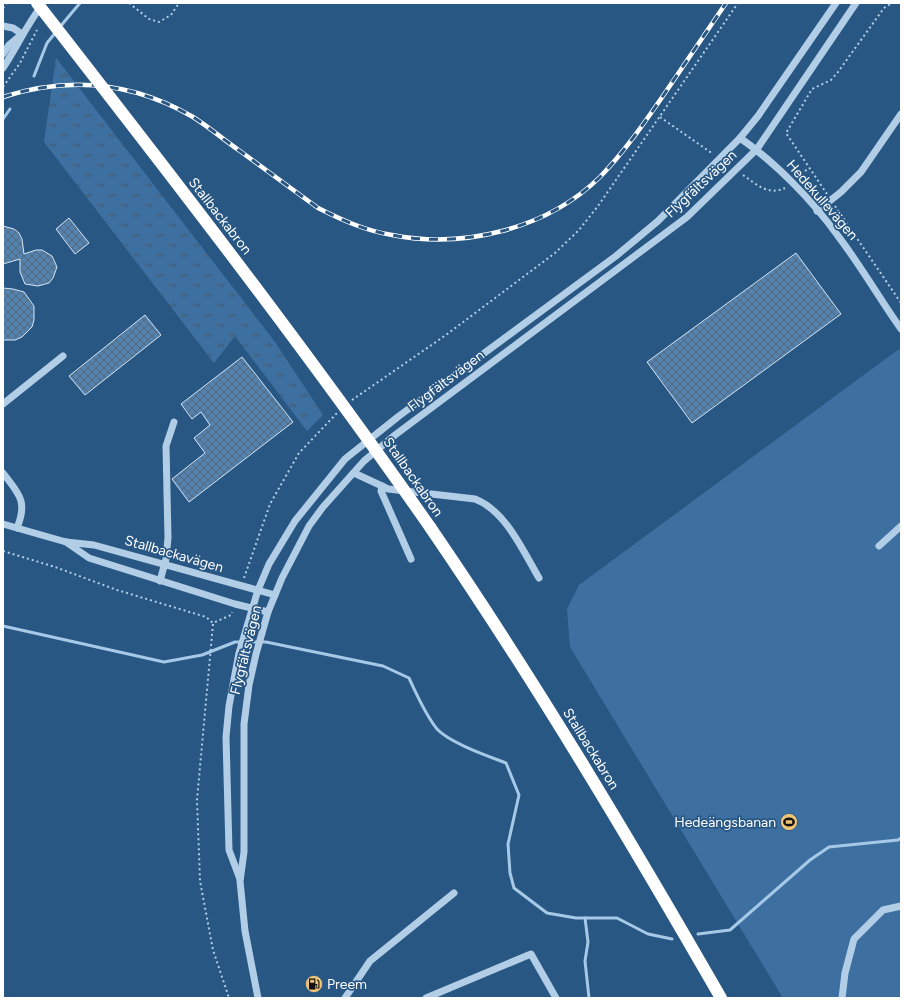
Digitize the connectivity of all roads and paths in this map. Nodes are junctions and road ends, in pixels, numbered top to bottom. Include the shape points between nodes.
1 (8, 3) edge
2 (37, 3) edge
3 (44, 3) edge
4 (129, 3) edge
5 (179, 3) edge
6 (738, 3) edge
7 (836, 3) edge
8 (856, 3) edge
9 (892, 3) edge
10 (3, 8) edge
11 (41, 24) dead end
12 (3, 26) edge
13 (22, 34) junction
14 (3, 54) edge
15 (3, 68) edge
16 (3, 87) edge
17 (901, 114) edge
18 (740, 138) junction
19 (757, 149) junction
20 (831, 200) junction
21 (817, 211) junction
22 (901, 303) edge
23 (901, 329) edge
24 (63, 356) dead end
25 (350, 402) dead end
26 (3, 404) edge
27 (339, 411) dead end
28 (174, 422) dead end
29 (3, 473) edge
30 (354, 473) junction
31 (382, 486) junction
32 (3, 524) edge
33 (901, 526) edge
34 (17, 528) junction
35 (66, 542) junction
36 (880, 546) dead end
37 (3, 551) edge
38 (411, 559) dead end
39 (164, 565) junction
40 (539, 578) dead end
41 (160, 581) junction
42 (241, 586) junction
43 (258, 590) junction
44 (275, 595) junction
45 (235, 604) junction
46 (252, 608) junction
47 (268, 612) junction
48 (213, 624) junction
49 (240, 881) junction
50 (454, 892) dead end
51 (901, 906) edge
52 (229, 998) edge
53 (258, 998) edge
54 (346, 998) edge
55 (426, 998) edge
56 (556, 998) edge
57 (721, 998) edge
58 (842, 998) edge

1 - 10 path
2 - 57 highway, Stallbackabron, bridge via 287,327 430,527 582,762
3 - 13 street
4 - 5 path via 149,19 159,22 171,14
6 - 25 path via 579,230 555,253 446,335
7 - 18 street, Flygfältsvägen
8 - 19 street, Flygfältsvägen
9 - 20 path via 884,8 831,80 812,89 786,133
11 - 16 path via 20,63
12 - 13 street via 13,28
13 - 14 street
13 - 15 street
17 - 20 street via 861,172
18 - 19 street, Hedekullevägen
18 - 43 street, Flygfältsvägen via 658,221 621,252 346,459 295,521 269,564
19 - 21 street, Hedekullevägen via 792,182
19 - 30 street, Flygfältsvägen via 687,217 395,435 364,461
20 - 21 street
20 - 22 path
21 - 23 street, Hedekullevägen via 838,235
24 - 26 street
27 - 42 path via 299,453 270,504
28 - 39 street via 166,446 168,538
29 - 34 street via 22,499 21,517
30 - 31 street
30 - 44 street, Flygfältsvägen via 309,526
31 - 38 street via 381,491
31 - 40 street via 388,489 475,499 484,503 507,527
32 - 34 street, Stallbackavägen
33 - 36 street
34 - 35 street, Stallbackavägen
35 - 39 street, Stallbackavägen via 94,545
35 - 41 street, Stallbackavägen via 89,558
37 - 48 path via 206,617
39 - 41 street
39 - 42 street, Stallbackavägen
41 - 45 street, Stallbackavägen
42 - 43 street, Stallbackavägen
43 - 44 street, Stallbackavägen
43 - 46 street, Flygfältsvägen
44 - 47 street, Flygfältsvägen
45 - 46 street, Stallbackavägen
45 - 48 path via 231,615
46 - 47 street, Stallbackavägen
46 - 49 street, Flygfältsvägen via 239,653 226,736 229,850
47 - 49 street, Flygfältsvägen via 248,685 244,724 244,852
48 - 52 path via 197,800 200,881 213,950
49 - 53 street, Flygfältsvägen via 246,937
50 - 54 street via 370,961
51 - 58 street via 883,910 854,939 844,974
55 - 56 street via 531,954

